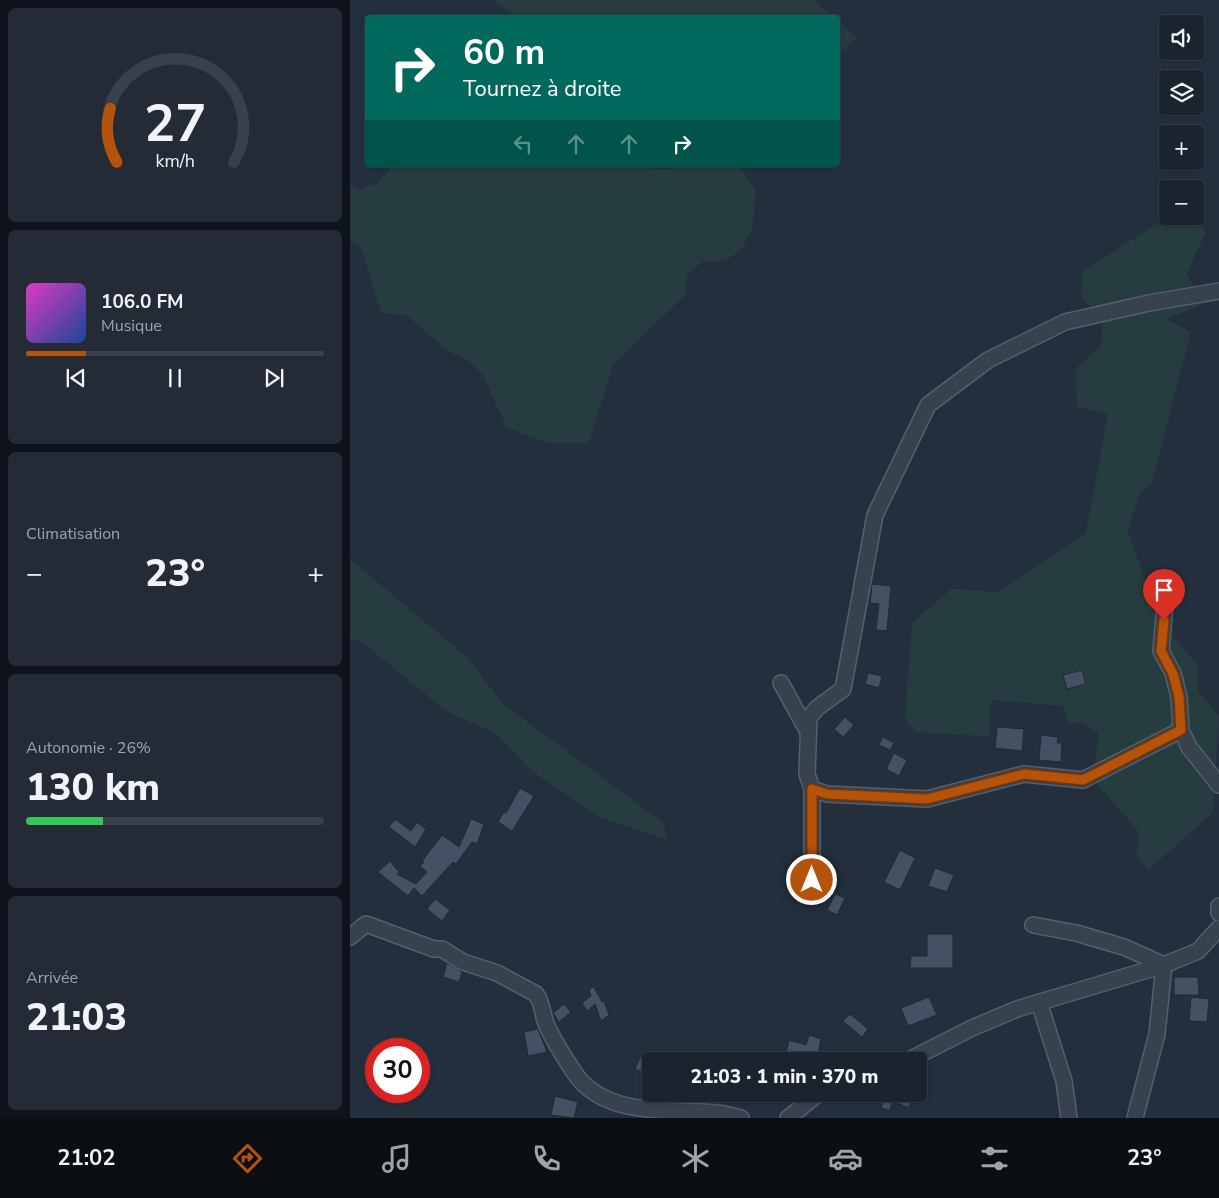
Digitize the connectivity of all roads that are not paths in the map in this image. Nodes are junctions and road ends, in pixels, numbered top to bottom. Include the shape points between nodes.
1 (1219, 291) edge
2 (1165, 604) dead end
3 (781, 683) dead end
4 (1181, 730) junction
5 (808, 732) junction
6 (1219, 785) edge
7 (812, 789) junction
8 (812, 880) dead end
9 (1219, 906) edge
10 (1219, 913) edge
11 (1032, 925) dead end
12 (1219, 928) edge
13 (350, 937) edge
14 (1164, 965) junction
15 (1039, 1002) junction
16 (925, 1052) edge
17 (808, 1102) edge
18 (741, 1118) edge
19 (788, 1118) edge
20 (1068, 1118) edge
21 (1135, 1118) edge

1 - 5 street via 1064,322 988,360 928,405 875,515 842,689 809,718
2 - 4 street via 1161,651 1173,674 1179,697
3 - 5 street
4 - 6 street via 1189,747
4 - 7 street via 1083,780 1024,774 927,799 827,794
5 - 7 street via 807,774
7 - 8 street
9 - 10 street
11 - 14 street via 1124,947
12 - 14 street via 1198,951
13 - 18 street via 366,924 442,949 463,962 497,973 536,994 546,1025 575,1074 605,1099 630,1108 715,1112
14 - 15 street
14 - 21 street via 1157,1034
15 - 16 street via 972,1028
15 - 20 street via 1064,1082
17 - 19 street

